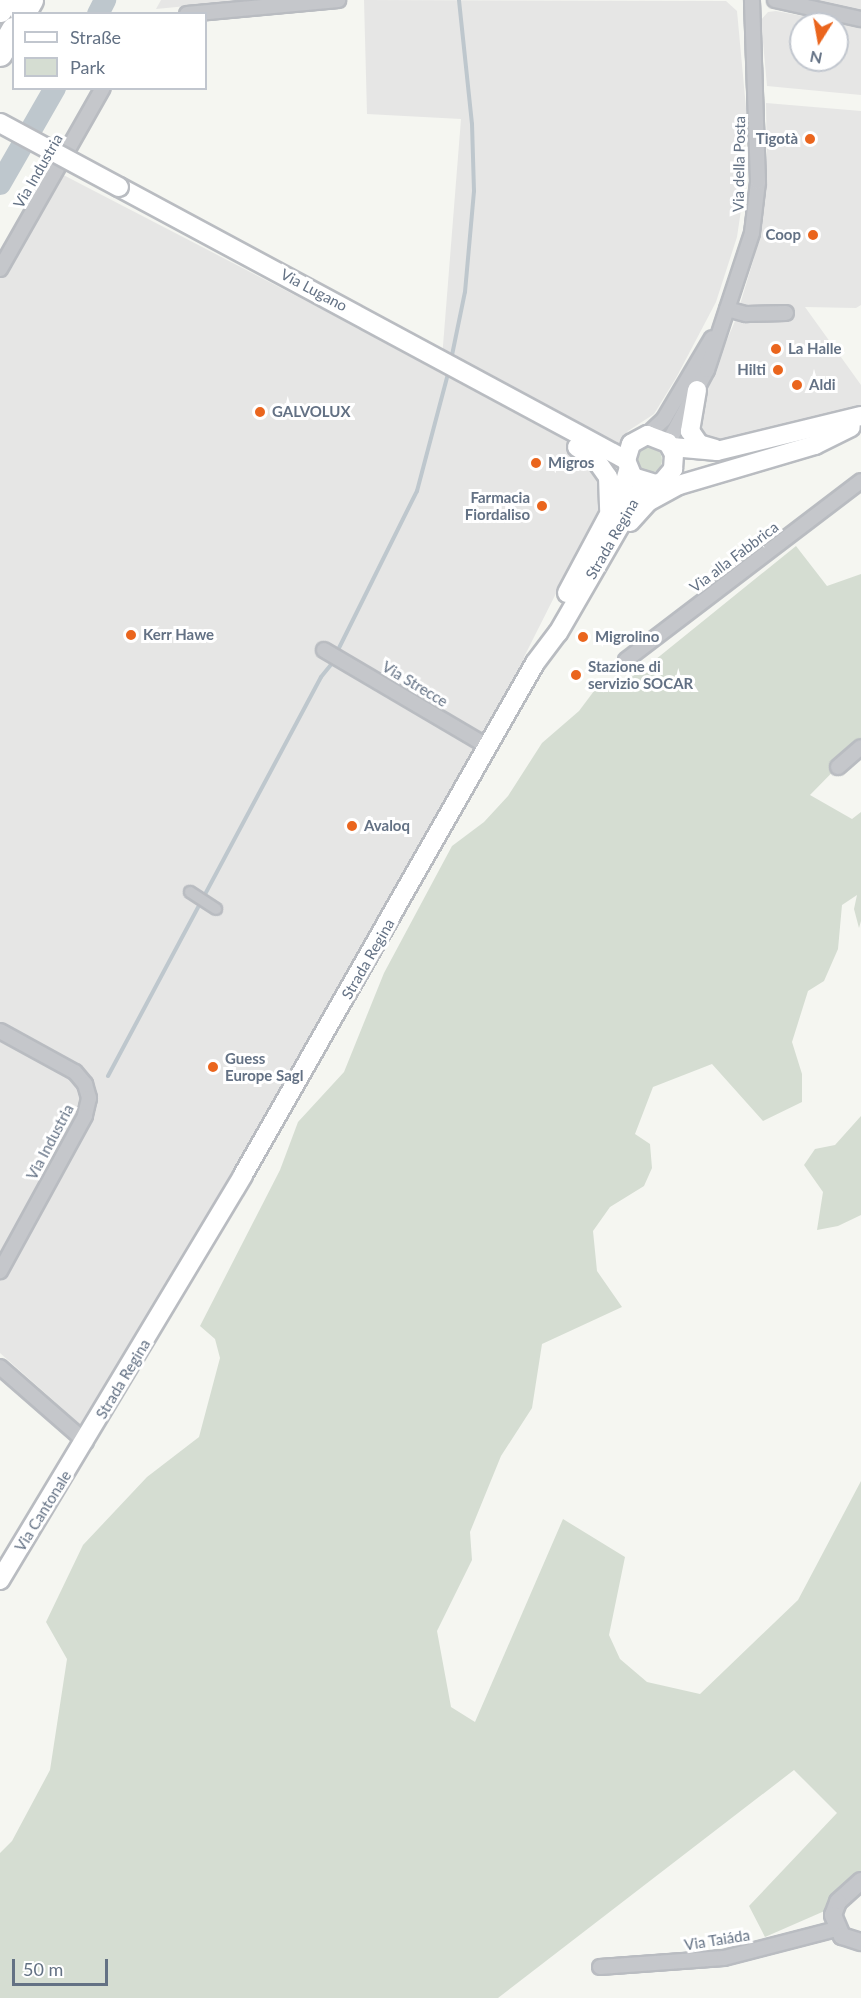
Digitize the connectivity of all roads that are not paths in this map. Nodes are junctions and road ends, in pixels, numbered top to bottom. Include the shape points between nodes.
1 (6, 0) edge
2 (338, 0) edge
3 (752, 0) edge
4 (775, 0) edge
5 (0, 10) edge
6 (207, 12) edge
7 (861, 19) edge
8 (12, 33) edge
9 (0, 54) edge
10 (102, 90) edge
11 (0, 123) edge
12 (0, 269) edge
13 (727, 309) junction
14 (786, 313) dead end
15 (721, 323) junction
16 (450, 363) junction
17 (492, 389) junction
18 (697, 390) junction
19 (858, 422) edge
20 (647, 435) junction
21 (670, 445) junction
22 (726, 449) junction
23 (628, 458) junction
24 (861, 481) edge
25 (659, 482) junction
26 (606, 521) junction
27 (584, 587) junction
28 (324, 650) dead end
29 (626, 660) dead end
30 (535, 663) junction
31 (489, 747) junction
32 (861, 747) edge
33 (838, 767) dead end
34 (194, 895) dead end
35 (213, 908) dead end
36 (0, 1031) edge
37 (0, 1270) edge
38 (0, 1367) edge
39 (86, 1442) junction
40 (0, 1580) edge
41 (861, 1881) edge
42 (836, 1929) junction
43 (861, 1942) edge
44 (600, 1967) dead end

1 - 5 highway
2 - 6 street
3 - 13 street, Via della Posta via 757,193 752,233
4 - 7 street
8 - 9 highway
10 - 12 street, Via Industria
11 - 16 main road, Via Lugano, bridge
13 - 14 street via 746,314
13 - 15 street, Via della Posta
15 - 18 street, Via della Posta
15 - 20 street, Via della Posta via 664,419
16 - 17 main road, Via Lugano
16 - 23 main road via 598,435
17 - 23 main road, Via Lugano
17 - 26 main road via 505,403 600,463 611,486
18 - 21 street, Via della Posta
18 - 22 main road via 690,431 704,446
19 - 22 main road
19 - 25 main road, Strada Regina
19 - 27 main road via 815,445 699,478 656,496 633,518
20 - 21 main road
20 - 23 main road
21 - 22 main road
21 - 25 main road via 675,462
23 - 25 main road via 640,482
23 - 26 main road
24 - 29 street, Via alla Fabbrica
25 - 27 main road, Strada Regina via 637,495
26 - 30 main road via 549,627
27 - 30 main road, Strada Regina via 558,633
28 - 31 street, Via Strecce
30 - 31 main road, Strada Regina
31 - 39 main road, Strada Regina
32 - 33 street
34 - 35 street
36 - 37 street, Via Industria via 75,1072 85,1084 89,1098 84,1116
38 - 39 street
39 - 40 main road, Via Cantonale
41 - 42 street via 836,1906
42 - 43 street via 845,1939
42 - 44 street, Via Taiáda via 724,1958

